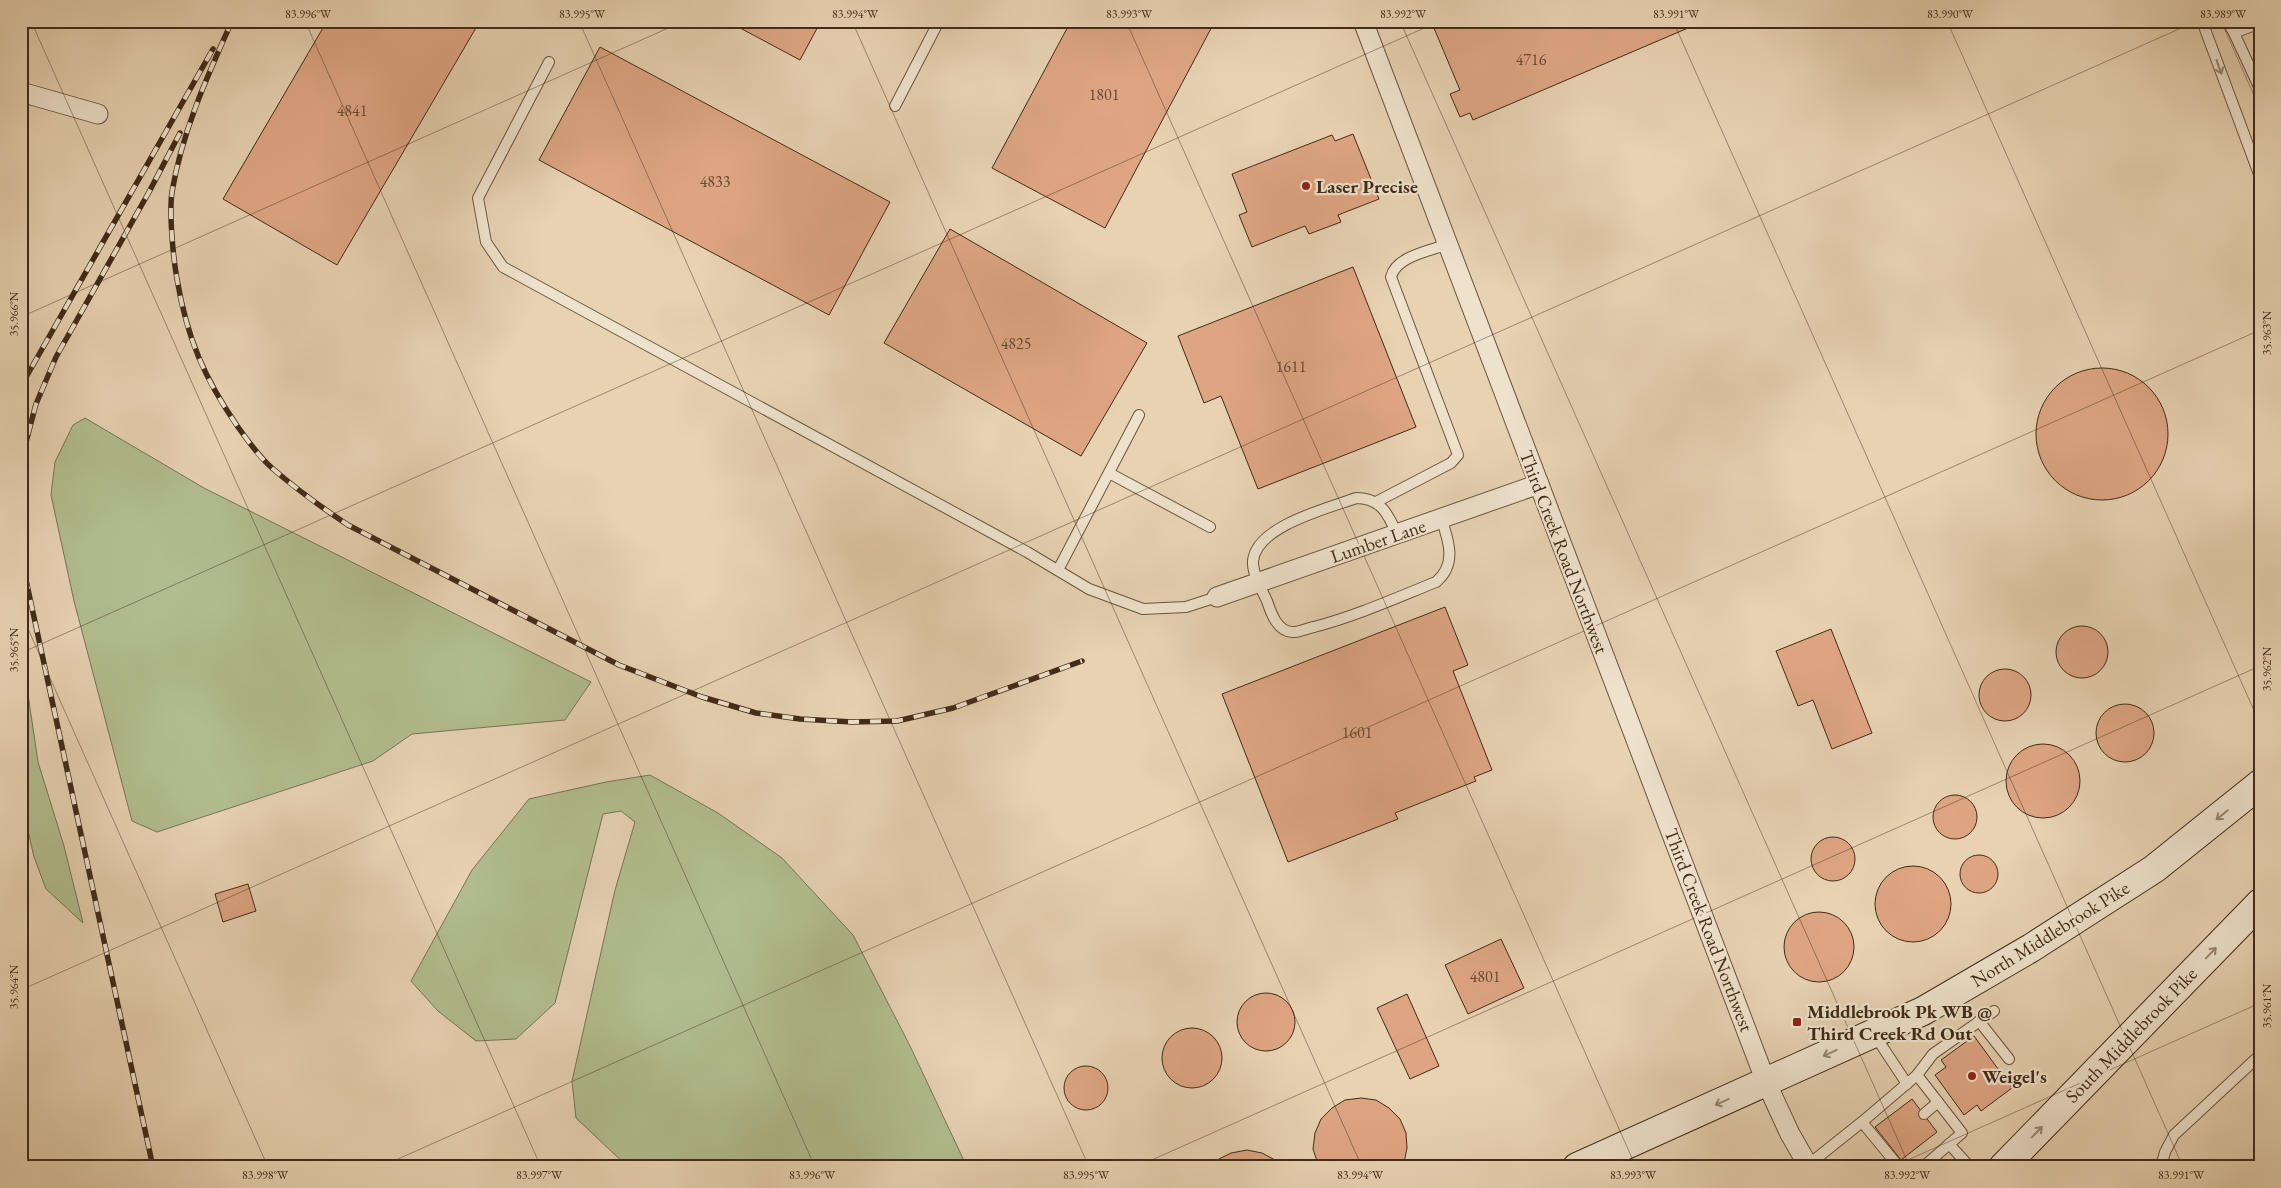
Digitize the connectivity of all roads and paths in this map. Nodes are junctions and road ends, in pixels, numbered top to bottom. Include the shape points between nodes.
1 (939, 21) edge
2 (1363, 21) edge
3 (2202, 21) edge
4 (2227, 21) edge
5 (2260, 23) edge
6 (2234, 32) junction
7 (549, 62) dead end
8 (2260, 89) edge
9 (21, 92) edge
10 (895, 106) dead end
11 (98, 114) dead end
12 (2260, 177) edge
13 (1448, 244) junction
14 (1139, 415) dead end
15 (1109, 473) junction
16 (1538, 484) junction
17 (1376, 502) junction
18 (1441, 518) junction
19 (1210, 527) dead end
20 (1397, 534) junction
21 (1058, 570) junction
22 (1259, 582) junction
23 (1216, 597) joint
24 (2260, 784) edge
25 (2260, 903) edge
26 (1994, 1011) dead end
27 (1979, 1022) junction
28 (1874, 1034) junction
29 (2260, 1055) edge
30 (2010, 1059) dead end
31 (1917, 1075) junction
32 (1766, 1082) junction
33 (1907, 1084) junction
34 (1938, 1102) junction
35 (1924, 1114) dead end
36 (1862, 1122) junction
37 (1949, 1144) junction
38 (1809, 1166) edge
39 (1577, 1167) edge
40 (1899, 1167) edge
41 (1923, 1167) edge
42 (1970, 1167) edge
43 (2003, 1167) edge
44 (2161, 1167) edge

1 - 10 lane
2 - 13 street, Third Creek Road Northwest
3 -> 12 lane
4 - 6 lane
5 - 6 lane
6 - 8 lane
7 - 21 lane via 478,198 486,242 503,267
9 - 11 street
13 - 16 street, Third Creek Road Northwest
13 - 17 lane via 1404,261 1393,270 1391,277 1458,455 1451,463
14 - 15 lane
15 - 19 lane
15 - 21 lane
16 - 18 street, Lumber Lane
16 - 32 street, Third Creek Road Northwest
17 - 20 lane via 1387,512
17 - 22 lane via 1356,498 1291,521 1277,530 1258,550 1253,561
18 - 20 street, Lumber Lane
18 - 22 lane via 1450,552 1448,569 1443,577 1330,622 1292,632 1284,629 1276,622
20 - 22 street, Lumber Lane
21 - 23 lane via 1089,589 1143,609 1186,607
22 - 23 street, Lumber Lane
24 -> 28 main road, North Middlebrook Pike via 2154,869 2031,948 1923,1011
43 -> 25 main road, South Middlebrook Pike
26 - 27 lane
27 - 30 lane
27 - 31 lane via 1933,1054
28 -> 32 main road, North Middlebrook Pike
28 - 33 lane
29 - 44 lane via 2174,1135
31 - 33 lane
31 - 34 lane
32 - 38 street, Third Creek Road Northwest
32 -> 39 main road, North Middlebrook Pike
33 - 36 lane
34 - 35 lane
34 - 37 lane via 1962,1133
36 - 38 lane
36 - 40 lane via 1886,1146
37 - 41 lane
37 - 42 lane

